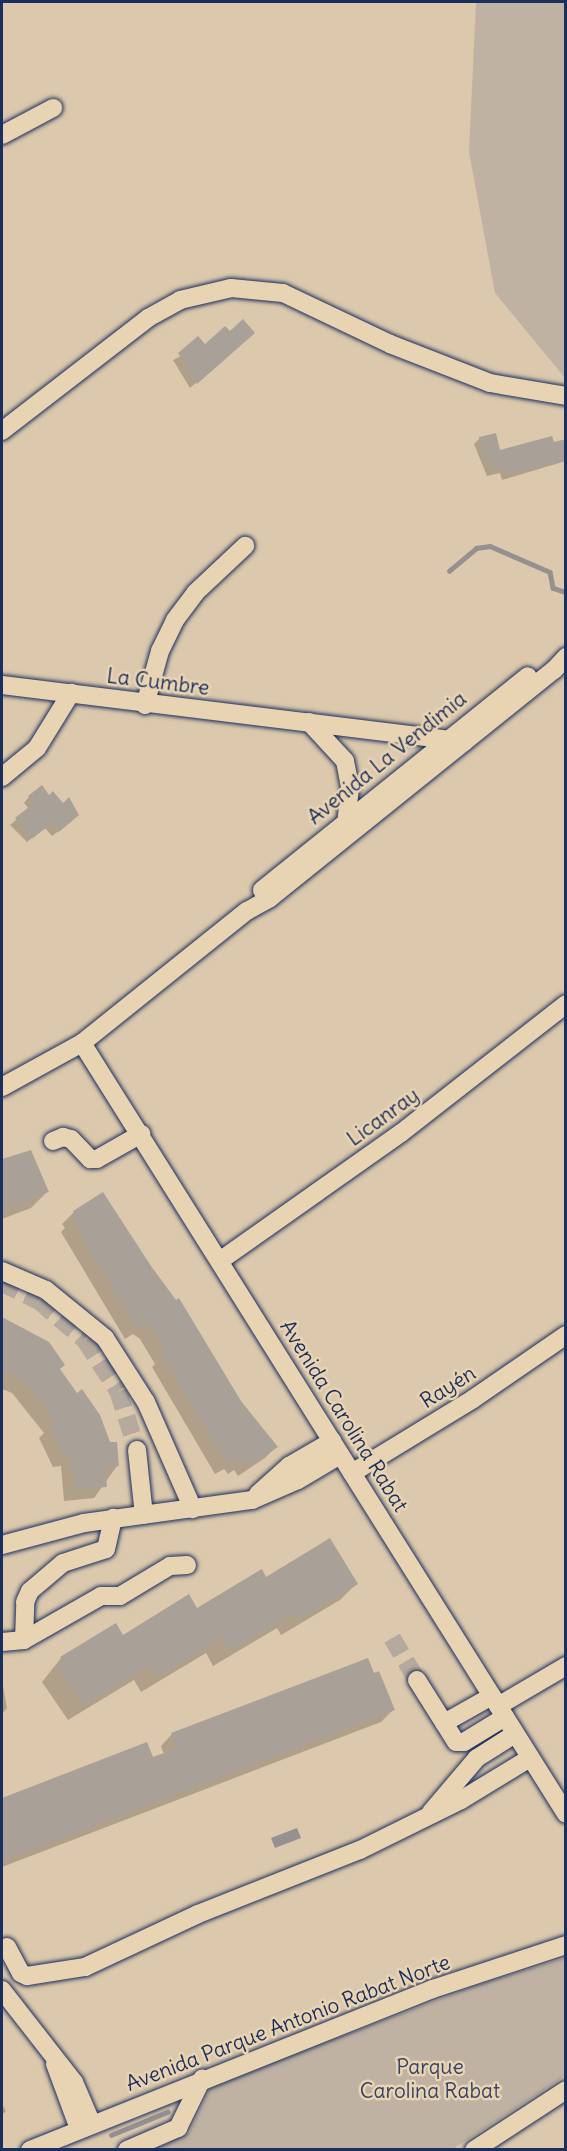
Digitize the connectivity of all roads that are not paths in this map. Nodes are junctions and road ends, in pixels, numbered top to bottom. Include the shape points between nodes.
1 (53, 108) dead end
2 (2, 135) edge
3 (566, 396) edge
4 (2, 431) edge
5 (245, 546) dead end
6 (566, 655) edge
7 (2, 685) edge
8 (71, 693) junction
9 (145, 705) junction
10 (309, 722) junction
11 (446, 739) junction
12 (465, 742) junction
13 (2, 777) edge
14 (346, 818) junction
15 (247, 910) junction
16 (566, 1004) edge
17 (82, 1043) junction
18 (2, 1087) edge
19 (138, 1130) junction
20 (53, 1141) dead end
21 (221, 1260) junction
22 (2, 1271) edge
23 (566, 1335) edge
24 (336, 1448) junction
25 (137, 1450) tunnel mouth
26 (352, 1473) junction
27 (193, 1509) junction
28 (144, 1515) junction
29 (113, 1518) junction
30 (2, 1545) edge
31 (187, 1565) dead end
32 (24, 1640) junction
33 (2, 1642) edge
34 (566, 1666) edge
35 (417, 1680) tunnel mouth
36 (498, 1706) junction
37 (444, 1723) junction
38 (515, 1734) junction
39 (530, 1758) junction
40 (566, 1814) edge
41 (426, 1818) junction
42 (566, 1946) edge
43 (7, 1947) dead end
44 (2, 1990) edge
45 (202, 2079) junction
46 (566, 2090) edge
47 (86, 2126) junction
48 (30, 2150) edge
49 (127, 2150) edge
50 (474, 2150) edge

1 - 2 street
3 - 4 street via 490,383 400,348 283,292 231,288 196,294 163,308
5 - 9 street via 195,593 175,620 159,651
6 - 11 street, Avenida La Vendimia via 548,662
6 - 12 street, Avenida La Vendimia via 555,670
7 - 8 street, La Cumbre
8 - 9 street, La Cumbre
8 - 13 street via 37,748
9 - 10 street, La Cumbre
10 - 11 street, La Cumbre
10 - 14 street via 345,761 350,788
11 - 12 street, La Cumbre
11 - 14 street, Avenida La Vendimia
12 - 15 street, Avenida La Vendimia via 270,898
14 - 15 street, Avenida La Vendimia via 263,888
15 - 17 street, Avenida La Vendimia
16 - 21 street, Licanray via 401,1133
17 - 18 street, Avenida La Vendimia
17 - 19 street, Avenida Carolina Rabat
19 - 20 street via 97,1159 83,1153 71,1139
19 - 21 street, Avenida Carolina Rabat
21 - 24 street, Avenida Carolina Rabat
22 - 27 street via 46,1290 105,1338 146,1402
23 - 26 street, Rayén via 473,1399
24 - 26 street, Avenida Carolina Rabat
24 - 27 street via 298,1480 252,1500
25 - 28 street
26 - 36 street, Avenida Carolina Rabat
27 - 28 street
28 - 29 street
29 - 30 street
29 - 32 street via 106,1550 63,1563 30,1591 25,1602
31 - 32 street via 170,1566 120,1596 101,1596
32 - 33 street
34 - 36 street
35 - 37 street
36 - 37 street
36 - 37 street via 464,1742 456,1743
36 - 38 street, Avenida Carolina Rabat
38 - 39 street, Avenida Carolina Rabat
38 - 41 street via 477,1758
39 - 40 street, Avenida Carolina Rabat
39 - 41 street
41 - 43 street via 360,1850 198,1914 85,1967 27,1976
42 - 45 street, Avenida Parque Antonio Rabat Norte via 433,1989
44 - 47 street via 74,2082
45 - 47 street, Avenida Parque Antonio Rabat Norte
45 - 49 street via 178,2128
46 - 50 street
47 - 48 street, Avenida Parque Antonio Rabat Norte

